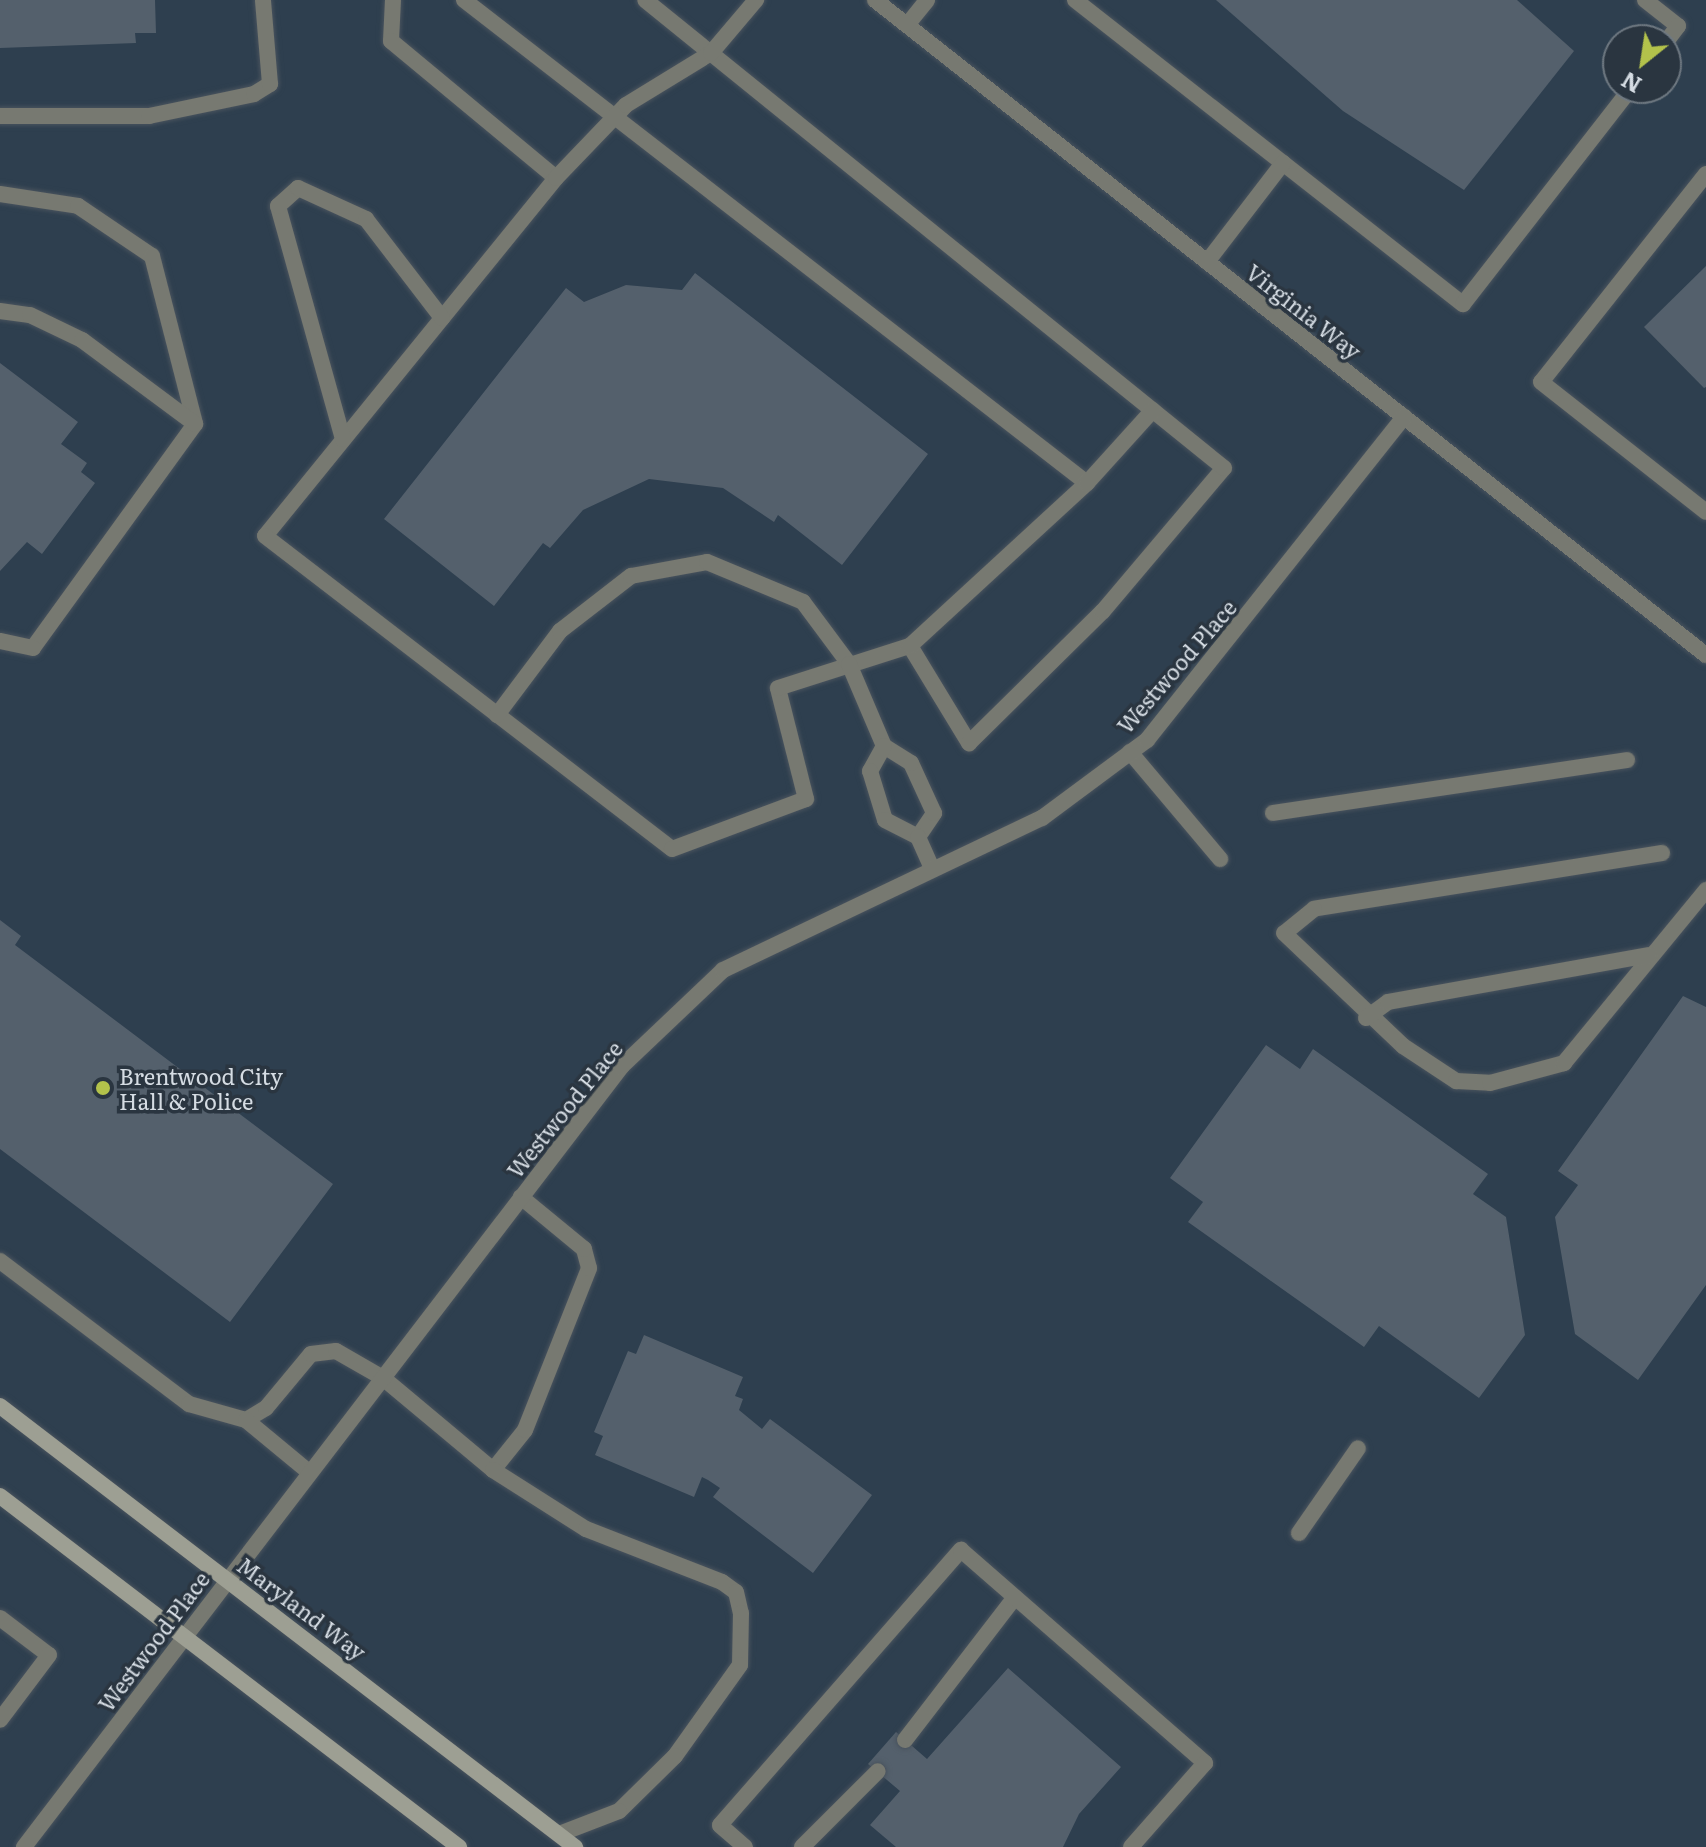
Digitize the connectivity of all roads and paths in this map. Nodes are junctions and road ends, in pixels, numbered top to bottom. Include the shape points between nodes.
1 (263, 0) edge
2 (393, 0) edge
3 (464, 0) edge
4 (645, 0) edge
5 (756, 0) edge
6 (875, 0) edge
7 (927, 0) edge
8 (1075, 0) edge
9 (1645, 0) edge
10 (1675, 24) edge
11 (907, 25) junction
12 (711, 53) junction
13 (1619, 104) edge
14 (0, 116) edge
15 (613, 119) junction
16 (1283, 163) junction
17 (1706, 174) edge
18 (556, 178) junction
19 (0, 194) edge
20 (1207, 262) junction
21 (0, 311) edge
22 (442, 318) junction
23 (1153, 410) junction
24 (1404, 417) junction
25 (195, 424) junction
26 (343, 439) junction
27 (1087, 483) junction
28 (1706, 512) edge
29 (0, 641) edge
30 (910, 646) junction
31 (1706, 655) edge
32 (849, 664) junction
33 (497, 715) junction
34 (884, 746) junction
35 (1130, 752) junction
36 (1627, 760) dead end
37 (1273, 813) dead end
38 (918, 837) junction
39 (1662, 853) dead end
40 (1220, 859) dead end
41 (932, 868) junction
42 (1706, 890) edge
43 (1649, 955) junction
44 (1366, 1018) junction
45 (521, 1197) junction
46 (0, 1261) edge
47 (383, 1378) junction
48 (0, 1406) edge
49 (246, 1420) junction
50 (1358, 1448) dead end
51 (493, 1470) junction
52 (310, 1473) junction
53 (0, 1496) edge
54 (1299, 1533) dead end
55 (228, 1580) junction
56 (1015, 1597) junction
57 (0, 1618) edge
58 (185, 1636) junction
59 (0, 1720) edge
60 (905, 1740) dead end
61 (878, 1771) dead end
62 (559, 1834) junction
63 (24, 1847) edge
64 (459, 1847) edge
65 (575, 1847) edge
66 (745, 1847) edge
67 (802, 1847) edge
68 (1131, 1847) edge

1 - 14 street via 270,84 254,94 149,116
2 - 18 street via 391,41
3 - 15 street
4 - 12 street
5 - 12 street
6 - 11 street, Virginia Way
7 - 11 street
8 - 16 street
9 - 10 street
11 - 20 street, Virginia Way
12 - 15 street
12 - 23 street
13 - 16 street via 1463,304
15 - 18 street
15 - 27 street
16 - 20 street
17 - 28 street via 1541,382
18 - 22 street
19 - 25 street via 78,206 152,256
20 - 24 street, Virginia Way
21 - 25 street via 30,315 82,340
22 - 26 street
22 - 26 street via 366,219 298,188 278,206
23 - 27 street
23 - 30 street via 1224,468 1103,611 969,743
24 - 31 street, Virginia Way
24 - 35 street, Westwood Place via 1213,665
25 - 29 street via 33,648
26 - 33 street via 265,536
27 - 30 street
30 - 32 street
32 - 33 street via 803,602 707,562 631,576 560,631
32 - 33 street via 778,688 806,799 672,849
32 - 34 street
34 - 38 street via 911,763 934,813
34 - 38 street via 870,771 885,820
35 - 40 street
35 - 41 street, Westwood Place via 1042,818
36 - 37 street
38 - 41 street
39 - 44 street via 1314,909 1284,933
41 - 45 street, Westwood Place via 723,970 622,1066
42 - 43 street
43 - 44 street via 1388,1002
43 - 44 street via 1575,1053 1537,1075 1456,1081
45 - 47 street, Westwood Place
45 - 51 street via 584,1249 589,1268 525,1430
46 - 49 street via 189,1404
47 - 49 street via 336,1351 311,1354 266,1408
47 - 51 street
47 - 52 street, Westwood Place
48 - 55 main road, Maryland Way
49 - 52 street
50 - 54 street
51 - 62 street via 586,1529 722,1582 736,1592 741,1613 740,1665 675,1756 619,1811
52 - 55 street, Westwood Place
53 - 58 main road
55 - 58 street, Westwood Place
55 - 62 main road, Maryland Way
56 - 60 street
56 - 66 street via 961,1550 720,1825
56 - 68 street via 1205,1763
57 - 59 street via 49,1655
58 - 63 street, Westwood Place
58 - 64 main road
61 - 67 street
62 - 65 main road, Maryland Way

